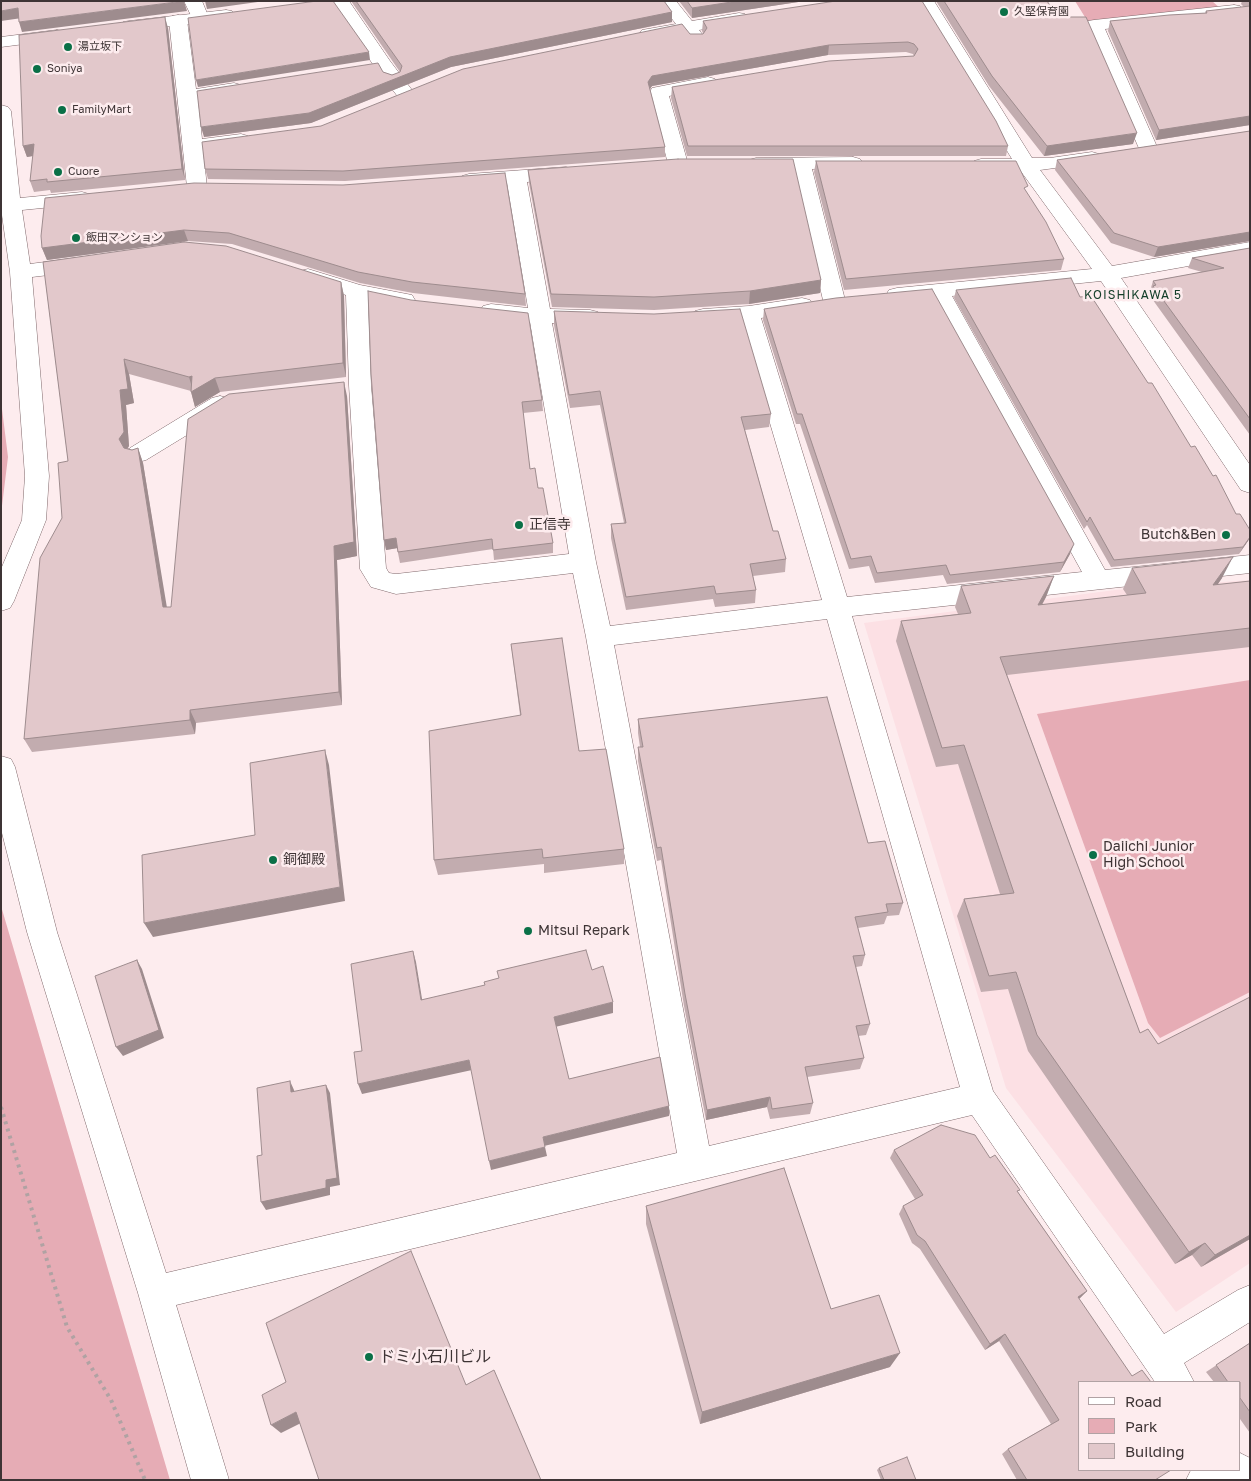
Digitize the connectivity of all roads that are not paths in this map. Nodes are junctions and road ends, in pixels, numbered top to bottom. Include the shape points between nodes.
1 (340, 1) edge
2 (667, 1) edge
3 (924, 1) edge
4 (197, 9) edge
5 (1234, 10) edge
6 (239, 13) edge
7 (756, 16) edge
8 (178, 20) junction
9 (688, 26) junction
10 (116, 28) edge
11 (70, 34) edge
12 (628, 38) edge
13 (1, 42) edge
14 (699, 43) edge
15 (384, 65) junction
16 (364, 68) edge
17 (721, 80) edge
18 (247, 86) edge
19 (424, 87) edge
20 (406, 94) junction
21 (188, 96) junction
22 (388, 101) edge
23 (1, 111) edge
24 (261, 137) edge
25 (193, 146) junction
26 (4, 152) edge
27 (867, 163) edge
28 (734, 164) edge
29 (801, 164) junction
30 (967, 164) edge
31 (678, 165) edge
32 (1026, 165) junction
33 (582, 172) edge
34 (516, 177) junction
35 (449, 182) edge
36 (217, 187) edge
37 (104, 196) edge
38 (11, 205) junction
39 (8, 232) edge
40 (1244, 256) edge
41 (99, 261) edge
42 (290, 271) edge
43 (21, 272) junction
44 (1107, 274) junction
45 (357, 291) junction
46 (938, 291) junction
47 (881, 296) edge
48 (422, 303) edge
49 (472, 308) edge
50 (749, 312) junction
51 (541, 316) junction
52 (682, 317) edge
53 (607, 318) edge
54 (238, 399) edge
55 (138, 454) edge
56 (1250, 484) edge
57 (583, 562) junction
58 (1250, 564) edge
59 (1099, 581) junction
60 (1, 601) edge
61 (837, 608) junction
62 (599, 637) junction
63 (1, 766) edge
64 (979, 1098) junction
65 (696, 1166) junction
66 (155, 1294) junction
67 (1250, 1302) edge
68 (1168, 1370) edge
69 (1219, 1471) edge
70 (210, 1480) edge
71 (1205, 1480) edge

1 - 15 street
2 - 9 street
3 - 32 street
4 - 6 street
4 - 8 street
5 - 32 street via 1094,25 1139,150
7 - 9 street
8 - 10 street
8 - 21 street
9 - 12 street
9 - 14 street
11 - 13 street
15 - 16 street
15 - 20 street
17 - 31 street via 659,92
18 - 21 street
19 - 20 street
20 - 22 street
21 - 25 street
23 - 26 street
24 - 25 street
25 - 36 street via 188,188
26 - 38 street
27 - 29 street
28 - 29 street
29 - 50 street via 843,299
30 - 32 street
32 - 44 street
33 - 34 street
34 - 35 street
34 - 51 street
37 - 38 street
38 - 39 street
39 - 43 street
40 - 44 street
41 - 43 street
42 - 45 street
43 - 60 street via 37,476 34,520
44 - 46 street
44 - 56 street
45 - 48 street
45 - 57 street via 350,386 373,569 380,580 396,584
46 - 47 street
46 - 59 street
49 - 51 street
50 - 52 street
50 - 61 street
51 - 53 street
51 - 57 street
54 - 55 street via 228,400
57 - 62 street via 584,609
58 - 59 street
59 - 61 street
61 - 62 street
61 - 64 street via 841,661
62 - 65 street via 638,916
63 - 66 street via 42,932
64 - 65 street
64 - 68 street
65 - 66 street
66 - 70 street
67 - 68 street
69 - 71 street

